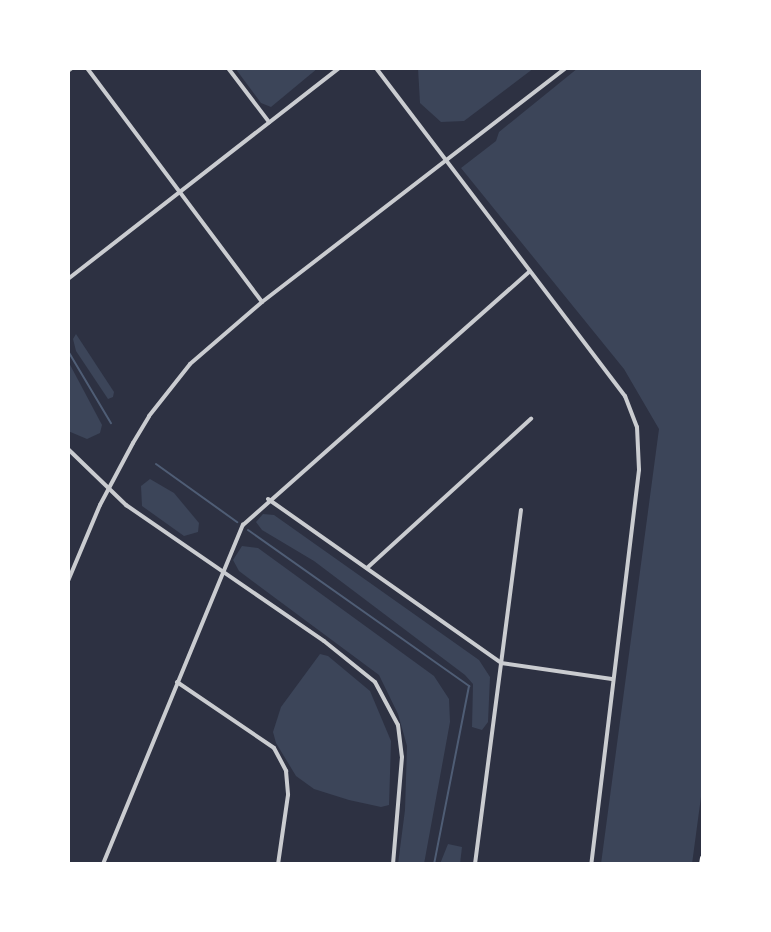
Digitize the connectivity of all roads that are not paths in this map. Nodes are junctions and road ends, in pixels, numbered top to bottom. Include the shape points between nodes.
1 (87, 68) edge
2 (228, 68) edge
3 (339, 68) edge
4 (376, 68) edge
5 (566, 68) edge
6 (269, 122) junction
7 (444, 162) junction
8 (179, 193) junction
9 (531, 271) junction
10 (68, 279) edge
11 (262, 302) junction
12 (531, 419) dead end
13 (68, 449) edge
14 (108, 488) junction
15 (268, 499) junction
16 (521, 510) dead end
17 (71, 565) edge
18 (367, 568) junction
19 (223, 570) junction
20 (68, 581) edge
21 (501, 663) junction
22 (612, 679) junction
23 (177, 682) junction
24 (703, 858) edge
25 (103, 864) edge
26 (278, 864) edge
27 (393, 864) edge
28 (475, 864) edge
29 (591, 864) edge
30 (702, 864) edge

1 - 8 street
2 - 6 street
3 - 6 street
4 - 7 street
5 - 7 street
6 - 8 street
7 - 9 street
7 - 11 street
8 - 10 street
8 - 11 street
9 - 15 street
9 - 22 street via 625,396 637,427 639,470
11 - 14 street via 190,364 149,416
12 - 18 street
13 - 14 street
14 - 17 street
14 - 19 street
15 - 18 street
15 - 19 street via 243,525
16 - 21 street
17 - 20 street
18 - 21 street
19 - 23 street
19 - 27 street via 375,682 398,725 402,757
21 - 22 street
21 - 28 street
22 - 29 street
23 - 25 street
23 - 26 street via 274,748 286,771 288,795
24 - 30 highway

